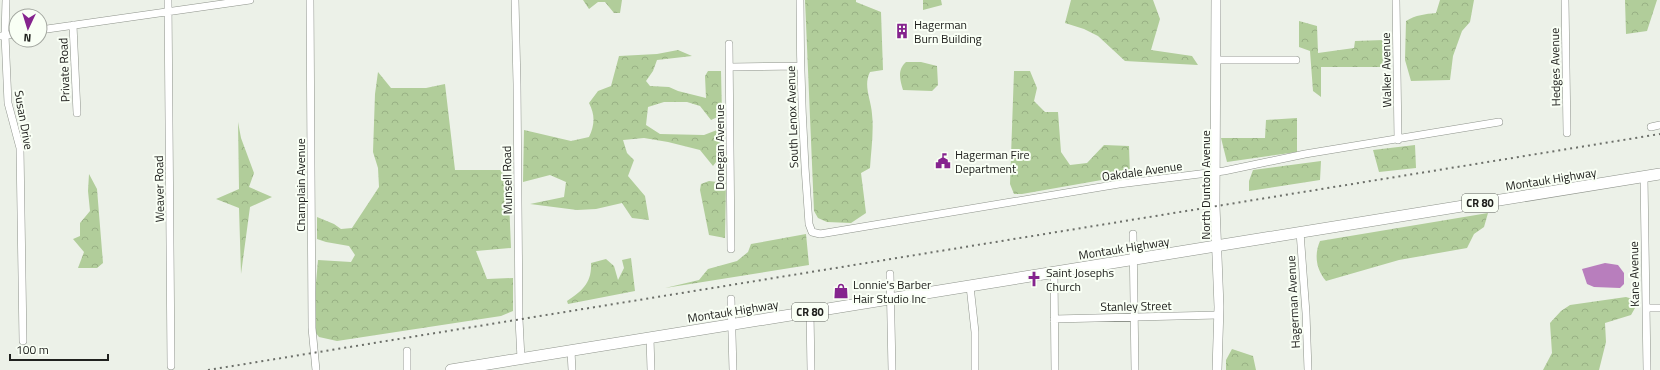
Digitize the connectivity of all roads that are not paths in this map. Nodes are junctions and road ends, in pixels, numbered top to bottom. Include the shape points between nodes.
1 (6, 0) edge
2 (168, 0) edge
3 (250, 0) edge
4 (310, 0) edge
5 (515, 0) edge
6 (800, 0) edge
7 (1216, 0) edge
8 (1396, 0) edge
9 (1565, 0) edge
10 (168, 12) junction
11 (73, 26) junction
12 (48, 29) edge
13 (2, 36) edge
14 (729, 44) dead end
15 (1217, 60) junction
16 (1296, 60) dead end
17 (800, 66) junction
18 (730, 68) junction
19 (77, 113) dead end
20 (1499, 122) dead end
21 (1660, 125) edge
22 (1651, 127) dead end
23 (1567, 133) dead end
24 (1398, 140) junction
25 (1216, 172) junction
26 (1660, 174) edge
27 (1644, 177) junction
28 (812, 232) joint
29 (1300, 232) junction
30 (1133, 234) dead end
31 (1217, 246) junction
32 (731, 249) dead end
33 (1133, 260) junction
34 (1054, 272) junction
35 (890, 274) dead end
36 (970, 286) junction
37 (732, 299) dead end
38 (891, 299) junction
39 (1646, 308) junction
40 (1660, 308) edge
41 (810, 312) junction
42 (1218, 315) junction
43 (1133, 317) junction
44 (1054, 319) junction
45 (732, 324) junction
46 (650, 338) junction
47 (23, 341) dead end
48 (407, 351) dead end
49 (571, 351) junction
50 (522, 359) junction
51 (171, 366) dead end
52 (316, 370) edge
53 (407, 370) edge
54 (451, 370) edge
55 (572, 370) edge
56 (651, 370) edge
57 (733, 370) edge
58 (811, 370) edge
59 (892, 370) edge
60 (975, 370) edge
61 (1055, 370) edge
62 (1134, 370) edge
63 (1217, 370) edge
64 (1308, 370) edge
65 (1647, 370) edge

1 - 13 street, Susan Drive
2 - 10 street, Weaver Road
3 - 10 street
4 - 52 street, Champlain Avenue via 312,328
5 - 50 street, Munsell Road via 519,319
6 - 17 street, South Lenox Avenue
7 - 15 street, North Dunton Avenue
8 - 24 street, Walker Avenue
9 - 23 street, Hedges Avenue
10 - 11 street
10 - 51 street, Weaver Road
11 - 12 street
11 - 19 street, Private Road
13 - 47 street, Susan Drive via 8,103 20,148
14 - 18 street, Donegan Avenue
15 - 16 street
15 - 25 street, North Dunton Avenue
17 - 18 street
17 - 28 street, South Lenox Avenue via 803,146 809,224
18 - 32 street, Donegan Avenue
20 - 24 street, Oakdale Avenue
21 - 22 street
24 - 25 street, Oakdale Avenue via 1305,154
25 - 28 street, Oakdale Avenue via 1119,184 820,234
25 - 31 street, North Dunton Avenue
26 - 27 main road, Montauk Highway / CR 80
27 - 29 main road, Montauk Highway / CR 80
27 - 39 street, Kane Avenue
29 - 31 main road, Montauk Highway / CR 80
29 - 64 street, Hagerman Avenue
30 - 33 street
31 - 33 main road, Montauk Highway / CR 80
31 - 42 street, North Dunton Avenue
33 - 34 main road, Montauk Highway / CR 80
33 - 43 street
34 - 36 main road, Montauk Highway / CR 80
34 - 44 street
35 - 38 street
36 - 38 main road, Montauk Highway / CR 80
36 - 60 street via 975,332
37 - 45 street
38 - 41 main road, Montauk Highway / CR 80
38 - 59 street
39 - 40 street
39 - 65 street, Kane Avenue
41 - 45 main road, Montauk Highway / CR 80
41 - 58 street
42 - 43 street, Stanley Street
42 - 63 street, North Dunton Avenue
43 - 44 street, Stanley Street
43 - 62 street
44 - 61 street
45 - 46 main road, Montauk Highway / CR 80
45 - 57 street
46 - 49 main road, Montauk Highway / CR 80
46 - 56 street
48 - 53 street
49 - 50 main road, Montauk Highway / CR 80
49 - 55 street
50 - 54 main road, Montauk Highway / CR 80

